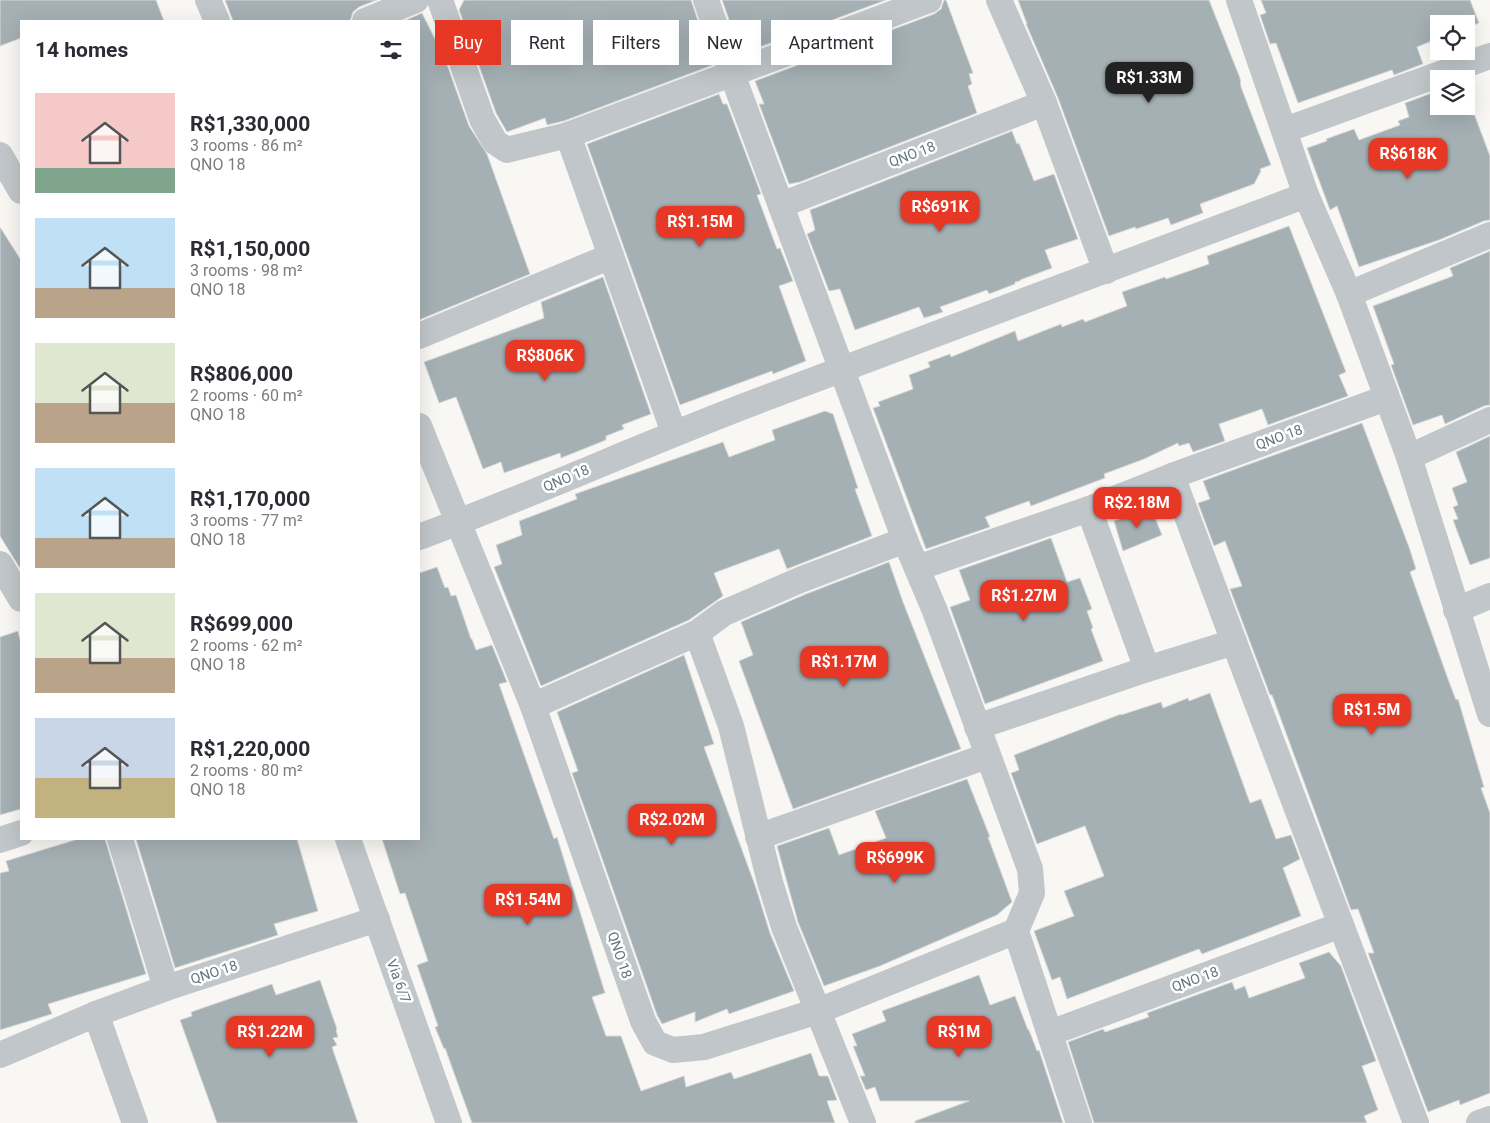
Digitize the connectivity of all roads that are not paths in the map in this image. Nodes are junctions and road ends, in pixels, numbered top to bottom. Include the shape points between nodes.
1 (208, 0) edge
2 (416, 0) edge
3 (440, 0) edge
4 (706, 0) edge
5 (930, 0) edge
6 (999, 0) edge
7 (1239, 0) edge
8 (217, 20) edge
9 (367, 20) edge
10 (1490, 56) edge
11 (732, 74) junction
12 (1044, 103) junction
13 (1284, 130) junction
14 (568, 136) junction
15 (1306, 195) junction
16 (781, 204) junction
17 (1490, 235) edge
18 (611, 256) junction
19 (1106, 271) junction
20 (1349, 294) junction
21 (420, 336) edge
22 (842, 368) junction
23 (1386, 398) junction
24 (1490, 420) edge
25 (420, 428) edge
26 (674, 433) junction
27 (1409, 456) junction
28 (1172, 476) junction
29 (1089, 509) junction
30 (458, 523) junction
31 (420, 537) edge
32 (905, 540) junction
33 (0, 564) edge
34 (917, 568) junction
35 (1490, 596) edge
36 (20, 597) edge
37 (1456, 610) junction
38 (697, 633) junction
39 (1234, 642) junction
40 (1147, 668) junction
41 (533, 706) junction
42 (1490, 714) edge
43 (976, 727) junction
44 (987, 756) junction
45 (20, 834) edge
46 (758, 837) junction
47 (0, 840) edge
48 (120, 840) edge
49 (348, 840) edge
50 (377, 919) junction
51 (1341, 925) junction
52 (1016, 931) junction
53 (166, 988) junction
54 (818, 1011) junction
55 (96, 1014) junction
56 (1050, 1033) junction
57 (0, 1055) edge
58 (1490, 1119) edge
59 (135, 1123) edge
60 (449, 1123) edge
61 (863, 1123) edge
62 (1080, 1123) edge
63 (1416, 1123) edge
64 (1479, 1123) edge

1 - 8 street
2 - 9 street
3 - 14 street via 482,119 496,142 507,150
4 - 11 street
5 - 11 street
6 - 12 street
7 - 13 street
10 - 13 street
11 - 14 street
11 - 16 street
12 - 16 street, QNO 18
12 - 19 street
13 - 15 street
14 - 18 street
15 - 19 street, QNO 18
15 - 20 street
16 - 22 street
17 - 20 street
18 - 21 street
18 - 26 street
19 - 22 street, QNO 18
20 - 23 street
22 - 26 street, QNO 18
22 - 32 street
23 - 27 street
23 - 28 street, QNO 18
24 - 27 street
25 - 30 street, QNO 18
26 - 30 street, QNO 18
27 - 37 street
28 - 29 street, QNO 18
28 - 39 street
29 - 34 street, QNO 18
29 - 40 street
30 - 31 street, QNO 18
30 - 41 street, QNO 18
32 - 34 street
32 - 38 street via 724,613
33 - 36 street
34 - 43 street
35 - 37 street
37 - 42 street
38 - 41 street
38 - 46 street via 731,726
39 - 40 street
39 - 51 street
40 - 43 street
41 - 54 street, QNO 18 via 643,1021 655,1043 672,1050 704,1047
43 - 44 street
44 - 46 street
44 - 52 street via 1030,869 1032,893
45 - 47 street
46 - 54 street via 784,927
48 - 53 street
49 - 50 street, Via 6/7
50 - 53 street, QNO 18
50 - 60 street, Via 6/7
51 - 56 street, QNO 18
51 - 63 street
52 - 54 street, QNO 18
52 - 56 street
53 - 55 street, QNO 18
54 - 61 street
55 - 57 street, QNO 18
55 - 59 street
56 - 62 street
58 - 64 street

